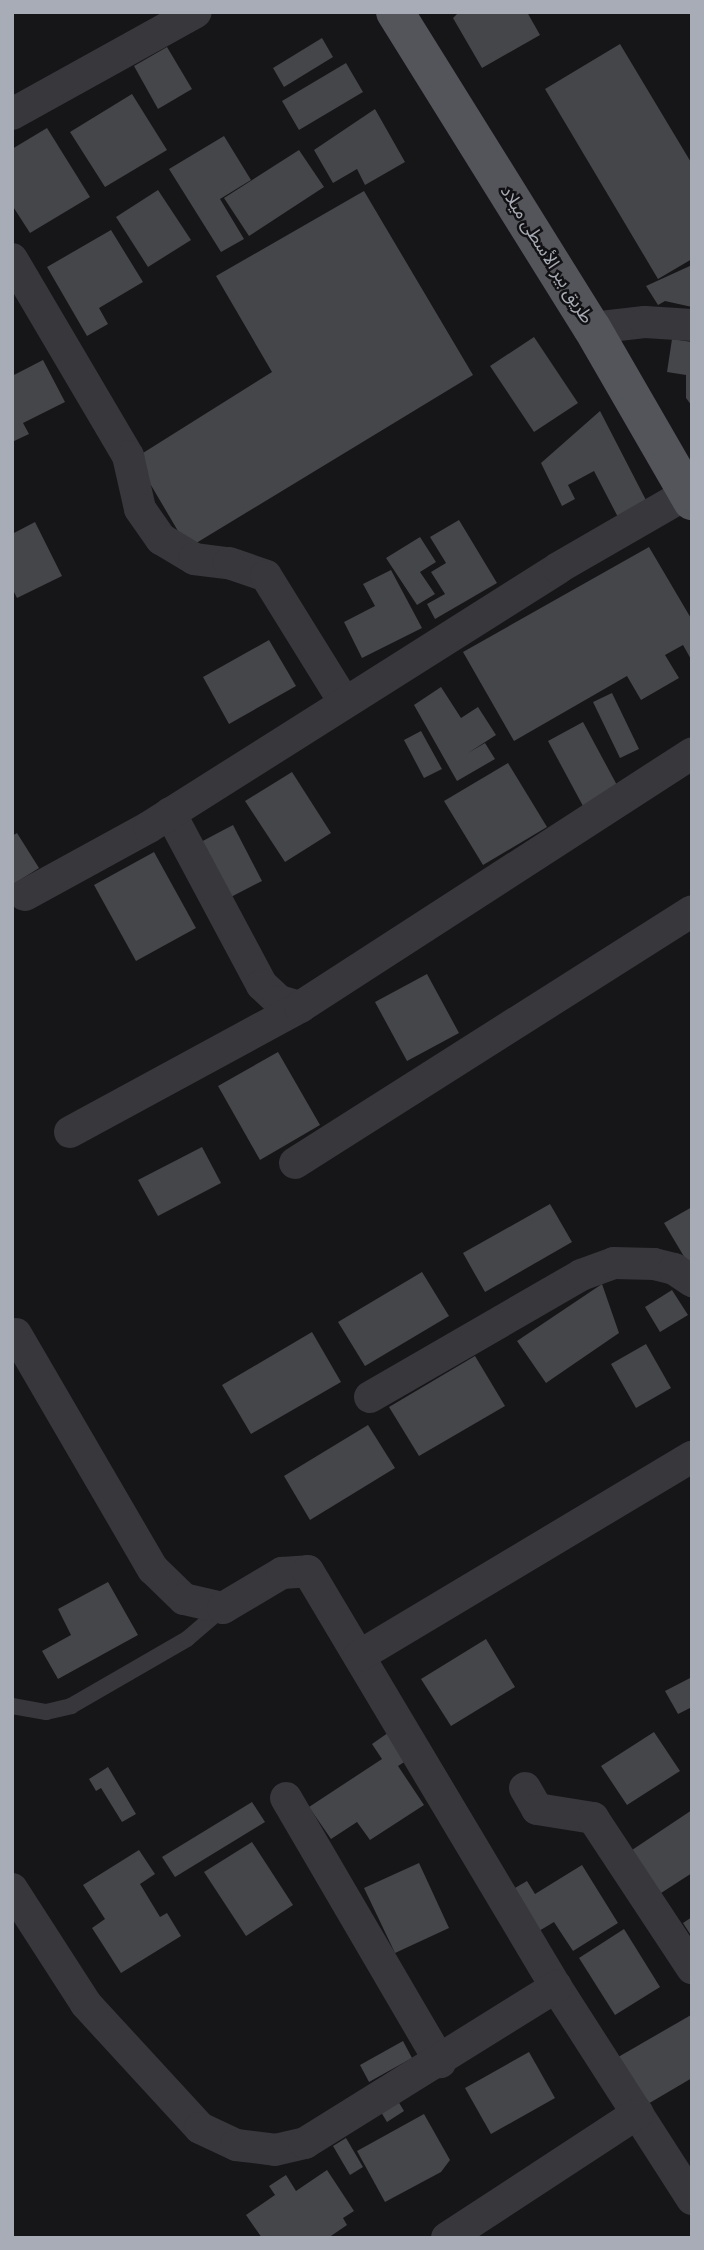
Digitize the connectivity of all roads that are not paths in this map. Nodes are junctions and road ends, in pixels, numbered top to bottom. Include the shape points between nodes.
1 (196, 12) edge
2 (395, 12) edge
3 (12, 114) edge
4 (12, 258) edge
5 (692, 325) edge
6 (592, 328) junction
7 (690, 497) edge
8 (344, 702) junction
9 (692, 754) edge
10 (170, 813) junction
11 (25, 895) dead end
12 (692, 911) edge
13 (300, 1007) junction
14 (70, 1132) dead end
15 (295, 1163) dead end
16 (692, 1281) edge
17 (16, 1334) dead end
18 (370, 1397) dead end
19 (692, 1457) edge
20 (223, 1608) junction
21 (359, 1656) junction
22 (12, 1706) edge
23 (525, 1788) dead end
24 (286, 1798) dead end
25 (12, 1889) edge
26 (692, 1968) edge
27 (556, 1987) junction
28 (440, 2062) junction
29 (638, 2113) junction
30 (692, 2199) edge
31 (447, 2238) edge

1 - 3 street
2 - 6 main road, طريق بير الأسطى ميلاد
4 - 8 street via 128,456 140,509 161,539 194,559 229,563 266,576
5 - 6 street via 645,322
6 - 7 main road, طريق بير الأسطى ميلاد
7 - 8 street via 558,568
8 - 10 street
9 - 13 street
10 - 11 street
10 - 13 street via 262,985 279,1001
12 - 15 street
13 - 14 street
16 - 18 street via 674,1269 654,1264 614,1263 581,1275
17 - 20 street via 153,1569 184,1599
19 - 21 street
20 - 21 street via 282,1573 308,1571
20 - 22 lane via 187,1639 71,1706 46,1712
21 - 27 street
23 - 26 street via 537,1809 593,1818
24 - 28 street
25 - 28 street via 86,2004 111,2033 200,2128 236,2144 275,2150 305,2143
27 - 28 street
27 - 29 street
29 - 30 street
29 - 31 street

